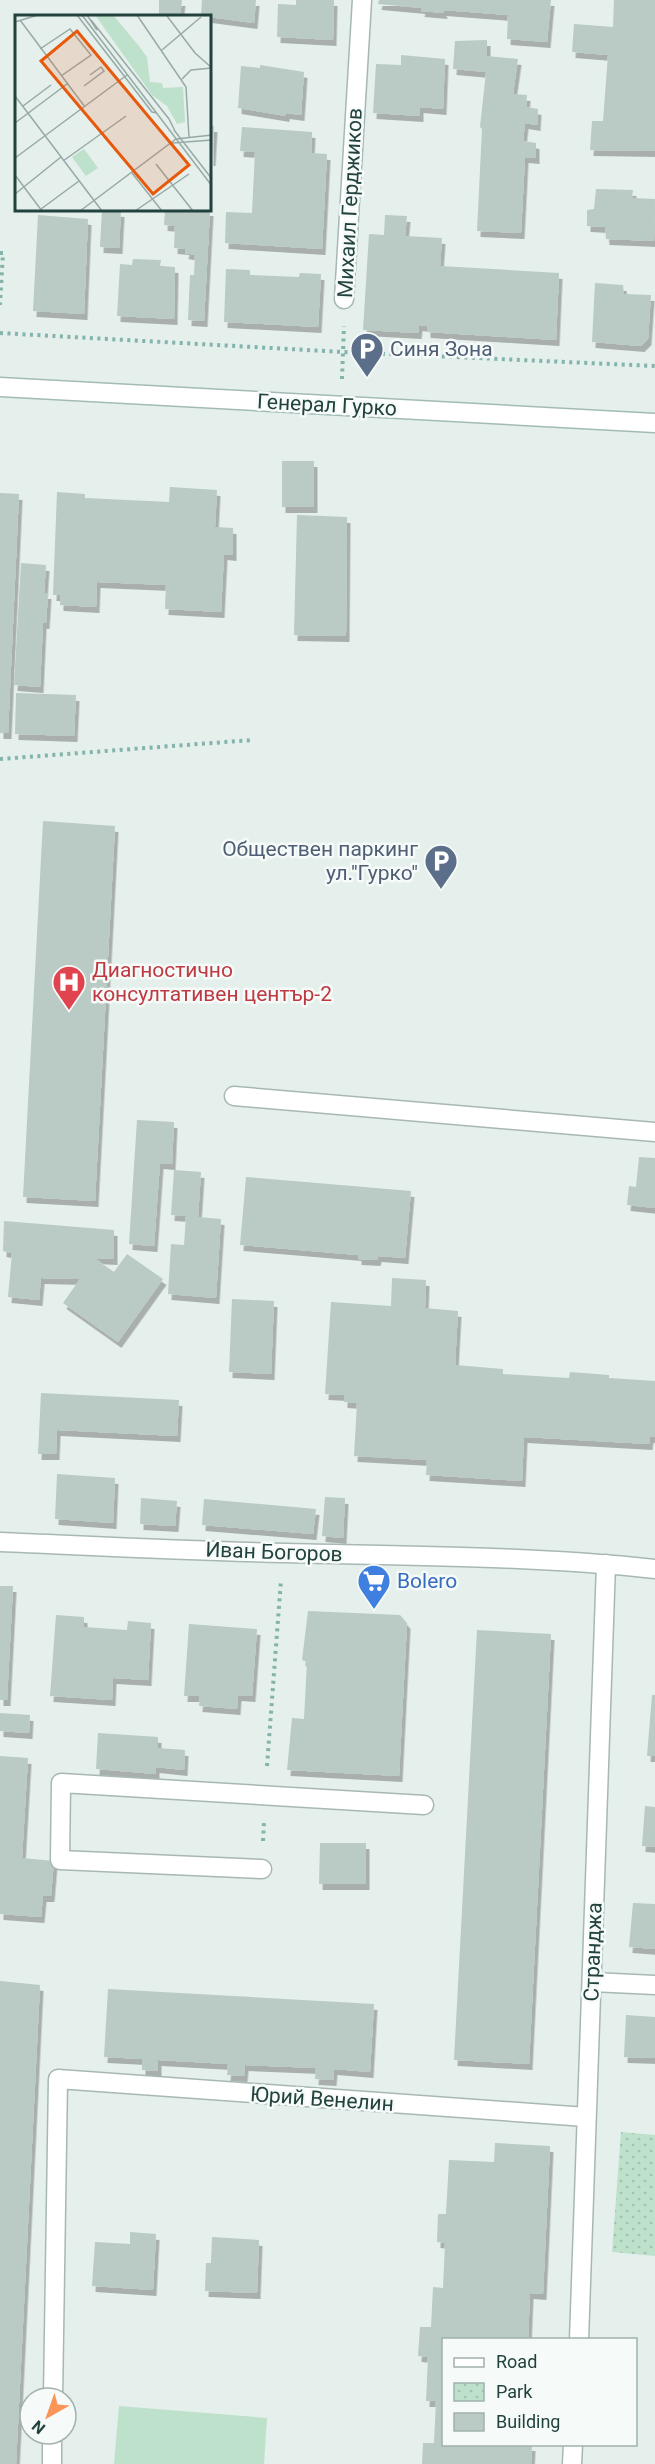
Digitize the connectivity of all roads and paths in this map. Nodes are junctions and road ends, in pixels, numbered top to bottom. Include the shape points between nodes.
1 (362, 0) edge
2 (0, 253) edge
3 (344, 299) joint
4 (0, 305) edge
5 (0, 333) edge
6 (343, 352) junction
7 (655, 366) edge
8 (0, 387) edge
9 (341, 406) junction
10 (655, 423) edge
11 (252, 740) dead end
12 (0, 759) edge
13 (234, 1096) dead end
14 (655, 1132) edge
15 (0, 1542) edge
16 (284, 1553) junction
17 (606, 1564) junction
18 (655, 1569) edge
19 (265, 1796) junction
20 (424, 1805) dead end
21 (262, 1869) joint
22 (592, 1982) junction
23 (655, 1985) edge
24 (586, 2117) junction
25 (579, 2338) edge
26 (53, 2386) edge
27 (52, 2446) edge
28 (573, 2446) edge
29 (52, 2464) edge
30 (572, 2464) edge

1 - 3 street, Михаил Герджиков
2 - 4 path
3 - 6 path, Михаил Герджиков
5 - 6 path
6 - 7 path
6 - 9 path, Михаил Герджиков
8 - 9 street, Генерал Гурко
9 - 10 street, Генерал Гурко
11 - 12 path
13 - 14 street
15 - 16 street, Иван Богоров
16 - 17 street, Иван Богоров
16 - 19 path
17 - 18 street, Иван Богоров
17 - 22 street, Странджа
19 - 20 street
19 - 21 path
19 - 21 street via 61,1783 60,1860
22 - 23 street
22 - 24 street, Странджа
24 - 25 street, Странджа
24 - 26 street, Юрий Венелин via 58,2079
27 - 29 street
28 - 30 street

